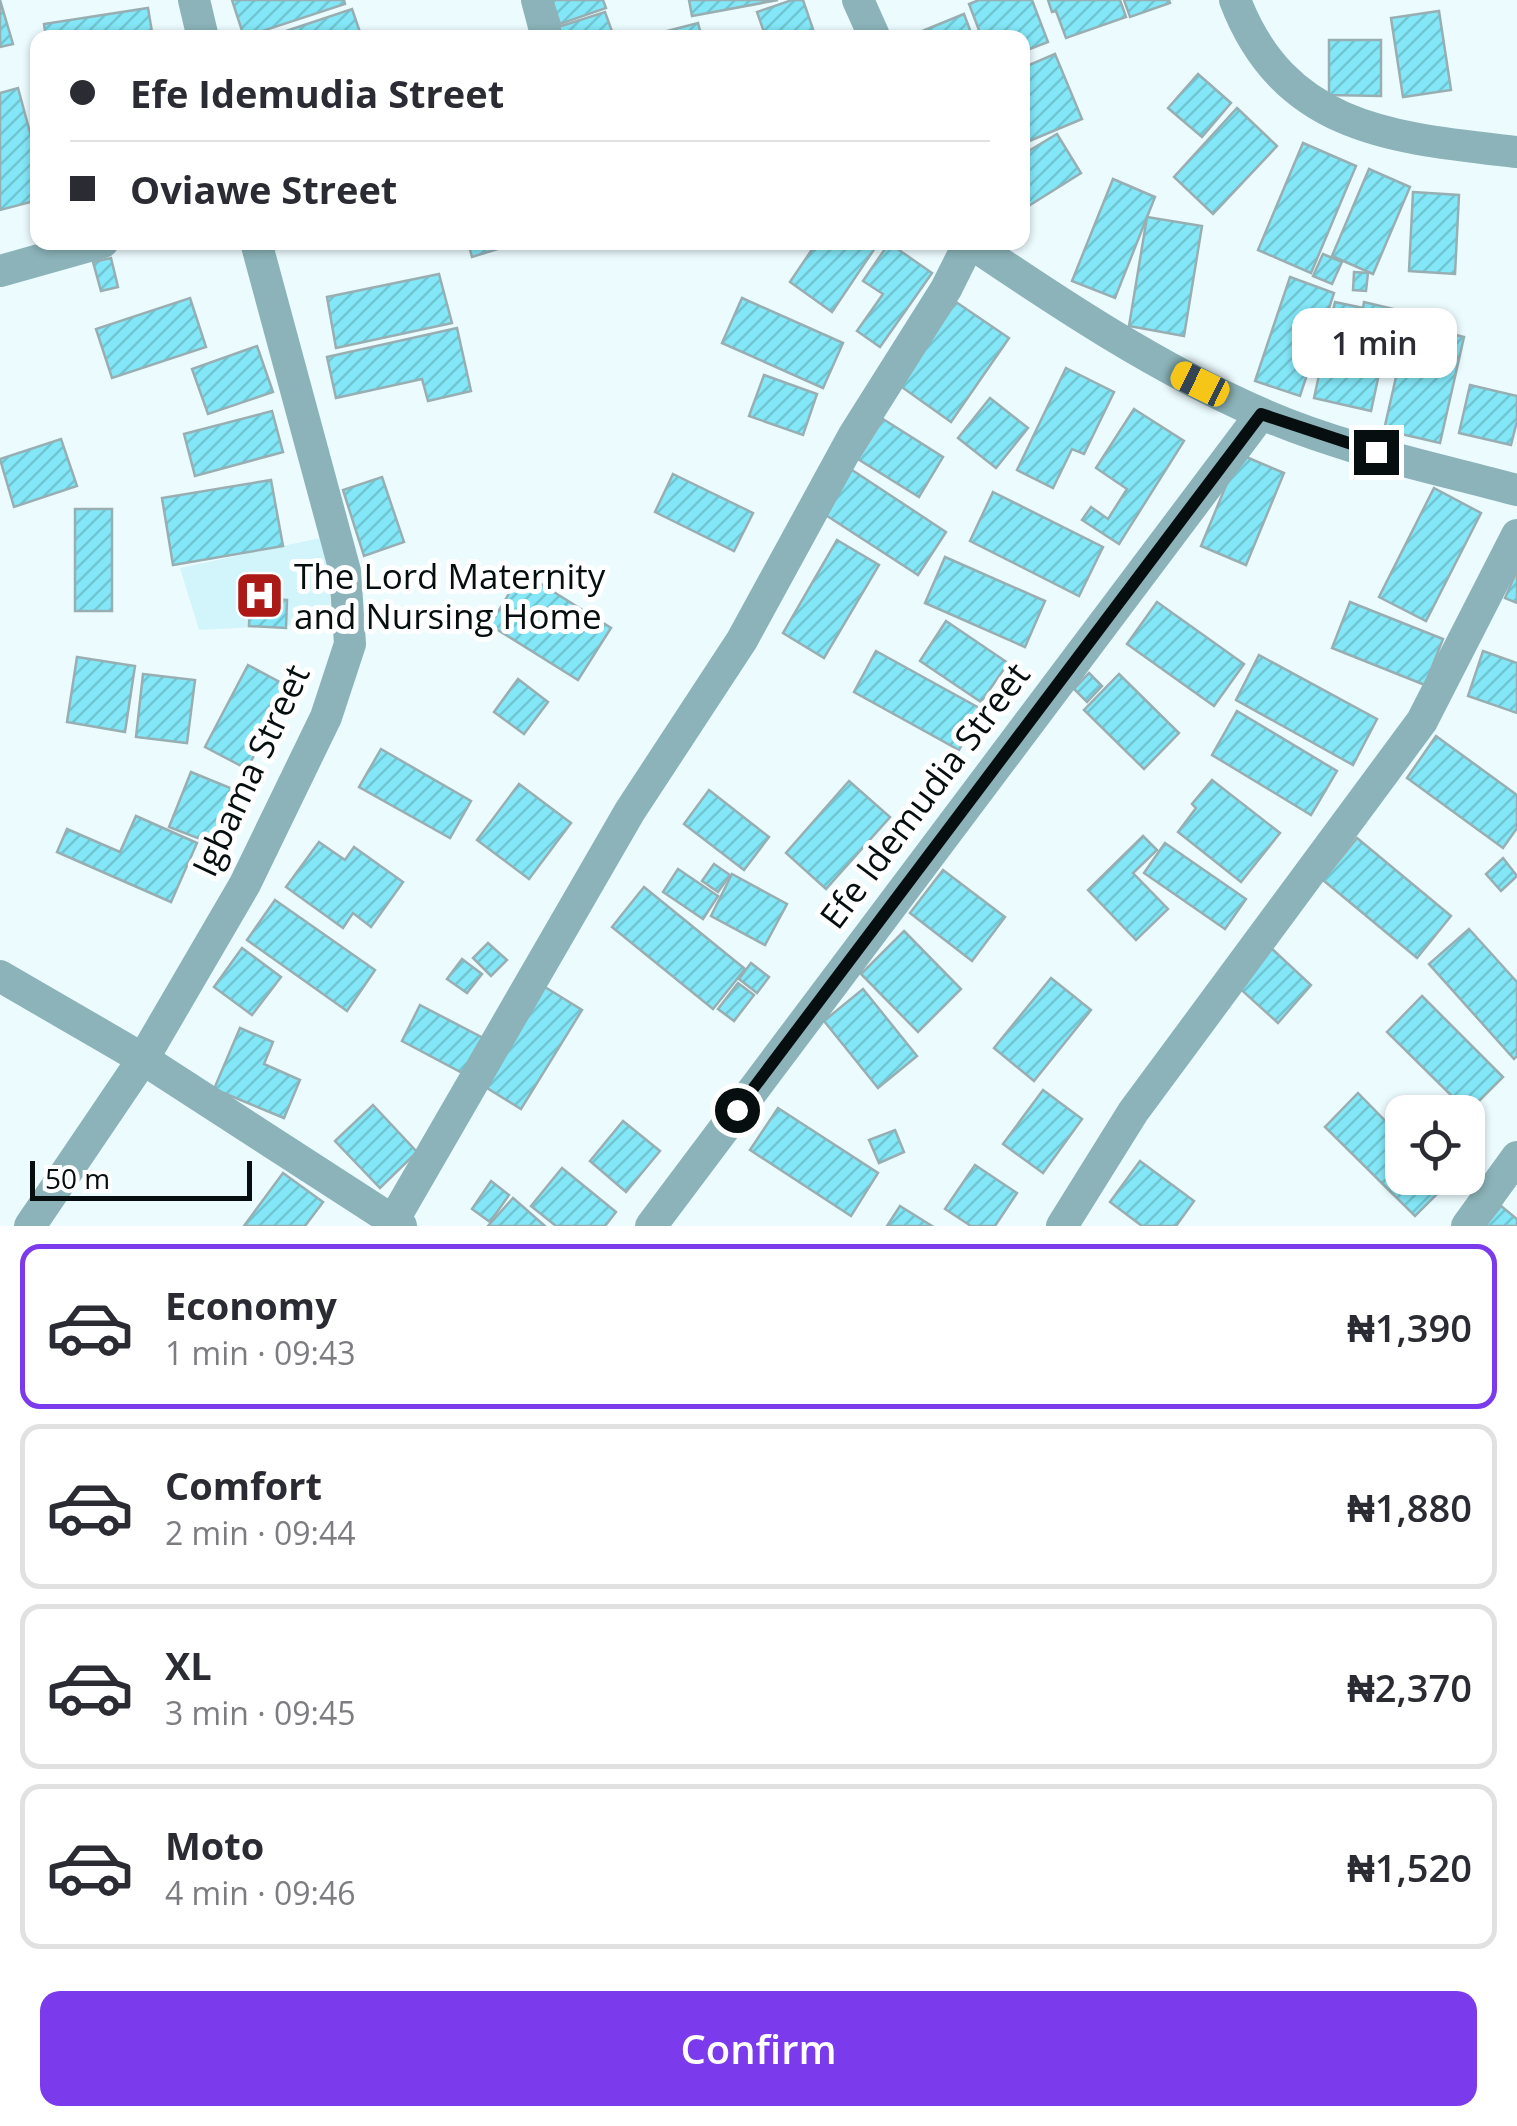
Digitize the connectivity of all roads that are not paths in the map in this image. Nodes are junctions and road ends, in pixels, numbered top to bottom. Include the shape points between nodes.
1 (194, 0) edge
2 (537, 0) edge
3 (858, 0) edge
4 (1235, 0) edge
5 (201, 30) edge
6 (545, 30) edge
7 (871, 30) edge
8 (1517, 152) edge
9 (76, 250) edge
10 (258, 250) edge
11 (965, 250) edge
12 (979, 250) edge
13 (0, 272) edge
14 (1261, 414) junction
15 (1517, 490) edge
16 (1517, 535) edge
17 (0, 976) edge
18 (143, 1059) junction
19 (1517, 1157) edge
20 (384, 1220) edge
21 (30, 1226) edge
22 (651, 1226) edge
23 (1062, 1226) edge
24 (1467, 1226) edge

1 - 5 street
2 - 6 street
3 - 7 street
4 - 8 street via 1272,64 1303,98 1344,120 1423,141
9 - 13 street
10 - 18 street, Igbama Street via 345,571 350,644 326,716 245,884
11 - 20 street via 742,640 630,811
12 - 14 street via 1169,370
14 - 15 street via 1341,443
14 - 22 street, Efe Idemudia Street
16 - 23 street via 1422,721 1134,1112
17 - 18 street
18 - 20 street
18 - 21 street, Igbama Street
19 - 24 street

